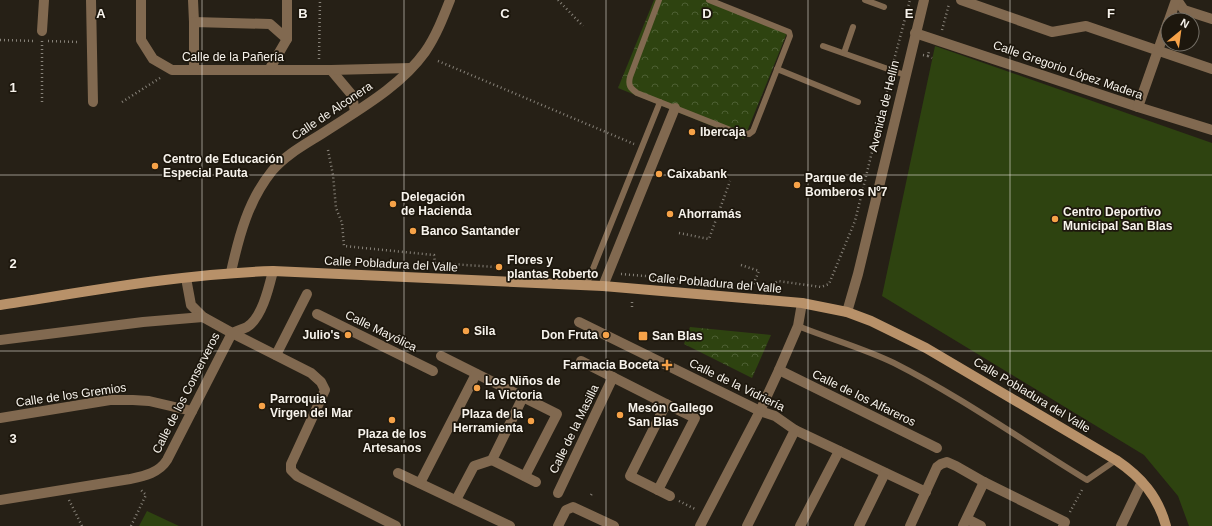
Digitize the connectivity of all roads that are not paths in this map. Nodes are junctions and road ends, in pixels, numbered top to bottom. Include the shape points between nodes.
1 (44, 0) edge
2 (91, 0) edge
3 (141, 0) edge
4 (194, 0) edge
5 (287, 0) edge
6 (450, 0) edge
7 (659, 0) edge
8 (709, 0) edge
9 (865, 0) edge
10 (924, 0) edge
11 (961, 0) edge
12 (1177, 0) edge
13 (884, 7) dead end
14 (1172, 12) edge
15 (1212, 19) edge
16 (194, 22) junction
17 (853, 27) dead end
18 (42, 31) road end
19 (915, 33) junction
20 (287, 39) junction
21 (1160, 44) edge
22 (823, 46) dead end
23 (1158, 50) junction
24 (844, 53) junction
25 (411, 68) junction
26 (777, 69) junction
27 (1212, 69) edge
28 (194, 70) junction
29 (269, 70) junction
30 (331, 70) junction
31 (905, 75) junction
32 (94, 102) dead end
33 (660, 102) junction
34 (858, 102) dead end
35 (675, 108) junction
36 (1138, 108) junction
37 (355, 112) junction
38 (1212, 130) edge
39 (273, 271) junction
40 (231, 272) junction
41 (186, 278) junction
42 (586, 286) junction
43 (603, 286) junction
44 (307, 294) dead end
45 (802, 303) junction
46 (0, 304) edge
47 (847, 312) junction
48 (317, 314) dead end
49 (203, 318) junction
50 (579, 322) dead end
51 (798, 326) junction
52 (232, 333) junction
53 (0, 340) edge
54 (276, 355) junction
55 (440, 356) dead end
56 (582, 361) dead end
57 (779, 370) junction
58 (433, 371) dead end
59 (476, 374) junction
60 (614, 377) junction
61 (523, 397) junction
62 (666, 404) junction
63 (192, 411) junction
64 (760, 411) junction
65 (0, 418) edge
66 (795, 430) junction
67 (937, 448) dead end
68 (839, 452) junction
69 (492, 460) junction
70 (1116, 460) junction
71 (398, 473) dead end
72 (885, 473) junction
73 (525, 476) junction
74 (536, 482) dead end
75 (984, 482) junction
76 (1142, 482) junction
77 (420, 484) junction
78 (658, 490) junction
79 (926, 492) junction
80 (558, 493) dead end
81 (670, 496) road end
82 (0, 500) edge
83 (456, 500) junction
84 (965, 522) edge
85 (598, 523) edge
86 (1064, 524) edge
87 (396, 526) edge
88 (510, 526) edge
89 (558, 526) edge
90 (614, 526) edge
91 (700, 526) edge
92 (747, 526) edge
93 (800, 526) edge
94 (859, 526) edge
95 (910, 526) edge
96 (981, 526) edge
97 (1121, 526) edge
98 (1166, 526) edge

1 - 18 street
2 - 32 street
3 - 28 street, Calle de la Pañería via 141,40 153,59 172,70
4 - 16 street
5 - 20 street
6 - 25 street, Calle de Alconera via 436,33 425,52
7 - 33 lane via 628,84 636,93
8 - 26 lane via 789,32 790,36
9 - 13 lane
10 - 19 street, Avenida de Hellín
11 - 23 street via 1052,32 1086,26
12 - 14 street
12 - 15 street via 1184,10
16 - 20 street via 270,24
16 - 28 street
17 - 24 lane
19 - 31 street, Avenida de Hellín
19 - 36 street, Calle Gregorio López Madera
20 - 29 street
21 - 23 street
22 - 24 lane
23 - 27 street
23 - 36 street
24 - 31 lane
25 - 30 street, Calle de la Pañería
25 - 37 street, Calle de Alconera via 392,86
26 - 34 lane
26 - 35 lane via 753,131 749,134 738,133
28 - 29 street, Calle de la Pañería
29 - 30 street, Calle de la Pañería
30 - 37 street via 352,95
31 - 47 street, Avenida de Hellín
33 - 35 lane
33 - 42 lane
35 - 43 street
36 - 38 street, Calle Gregorio López Madera
37 - 40 street, Calle de Alconera via 291,154 272,170 249,208
39 - 40 street, Calle Pobladura del Valle
39 - 42 street, Calle Pobladura del Valle
39 - 52 street via 268,295 259,313 248,326
40 - 41 street, Calle Pobladura del Valle
41 - 46 street, Calle Pobladura del Valle
41 - 49 street via 191,305
42 - 43 street, Calle Pobladura del Valle
43 - 45 street, Calle Pobladura del Valle
44 - 54 street
45 - 47 street, Calle Pobladura del Valle
45 - 51 street
47 - 70 street, Calle Pobladura del Valle via 926,348
48 - 58 street, Calle Mayólica
49 - 52 street
49 - 53 street via 143,322
50 - 64 street, Calle de la Vidriería
51 - 57 street
51 - 70 lane via 894,363 1086,480
52 - 54 street
52 - 63 street, Calle de los Conserveros
54 - 87 street via 311,373 325,390 290,464 291,470 296,476
55 - 59 street
56 - 60 street, Calle de la Masilla
57 - 64 street
57 - 67 street, Calle de los Alfareros
59 - 61 street
59 - 77 street
60 - 62 street, Calle de la Masilla
60 - 80 street, Calle de la Masilla
61 - 69 street
61 - 73 street via 557,414
62 - 78 street via 630,476
62 - 78 street, Calle de la Masilla via 695,418
63 - 65 street, Calle de los Gremios via 148,401 110,400
63 - 82 street, Calle de los Conserveros via 163,465 156,470 130,479
64 - 66 street, Calle de la Vidriería via 775,416
64 - 91 street
66 - 68 street, Calle de la Vidriería
66 - 92 street
68 - 72 street, Calle de la Vidriería
68 - 93 street
69 - 73 street
69 - 83 street via 474,466
70 - 76 street, Calle Pobladura del Valle
71 - 77 street
72 - 79 street, Calle de la Vidriería
72 - 94 street
73 - 74 street
75 - 79 street via 947,462 937,467
75 - 84 street
75 - 86 street
76 - 97 street
76 - 98 street, Calle Pobladura del Valle via 1154,496
77 - 83 street
78 - 81 street
79 - 95 street
83 - 88 street
84 - 96 street
85 - 89 street via 573,507 566,510
85 - 90 street

